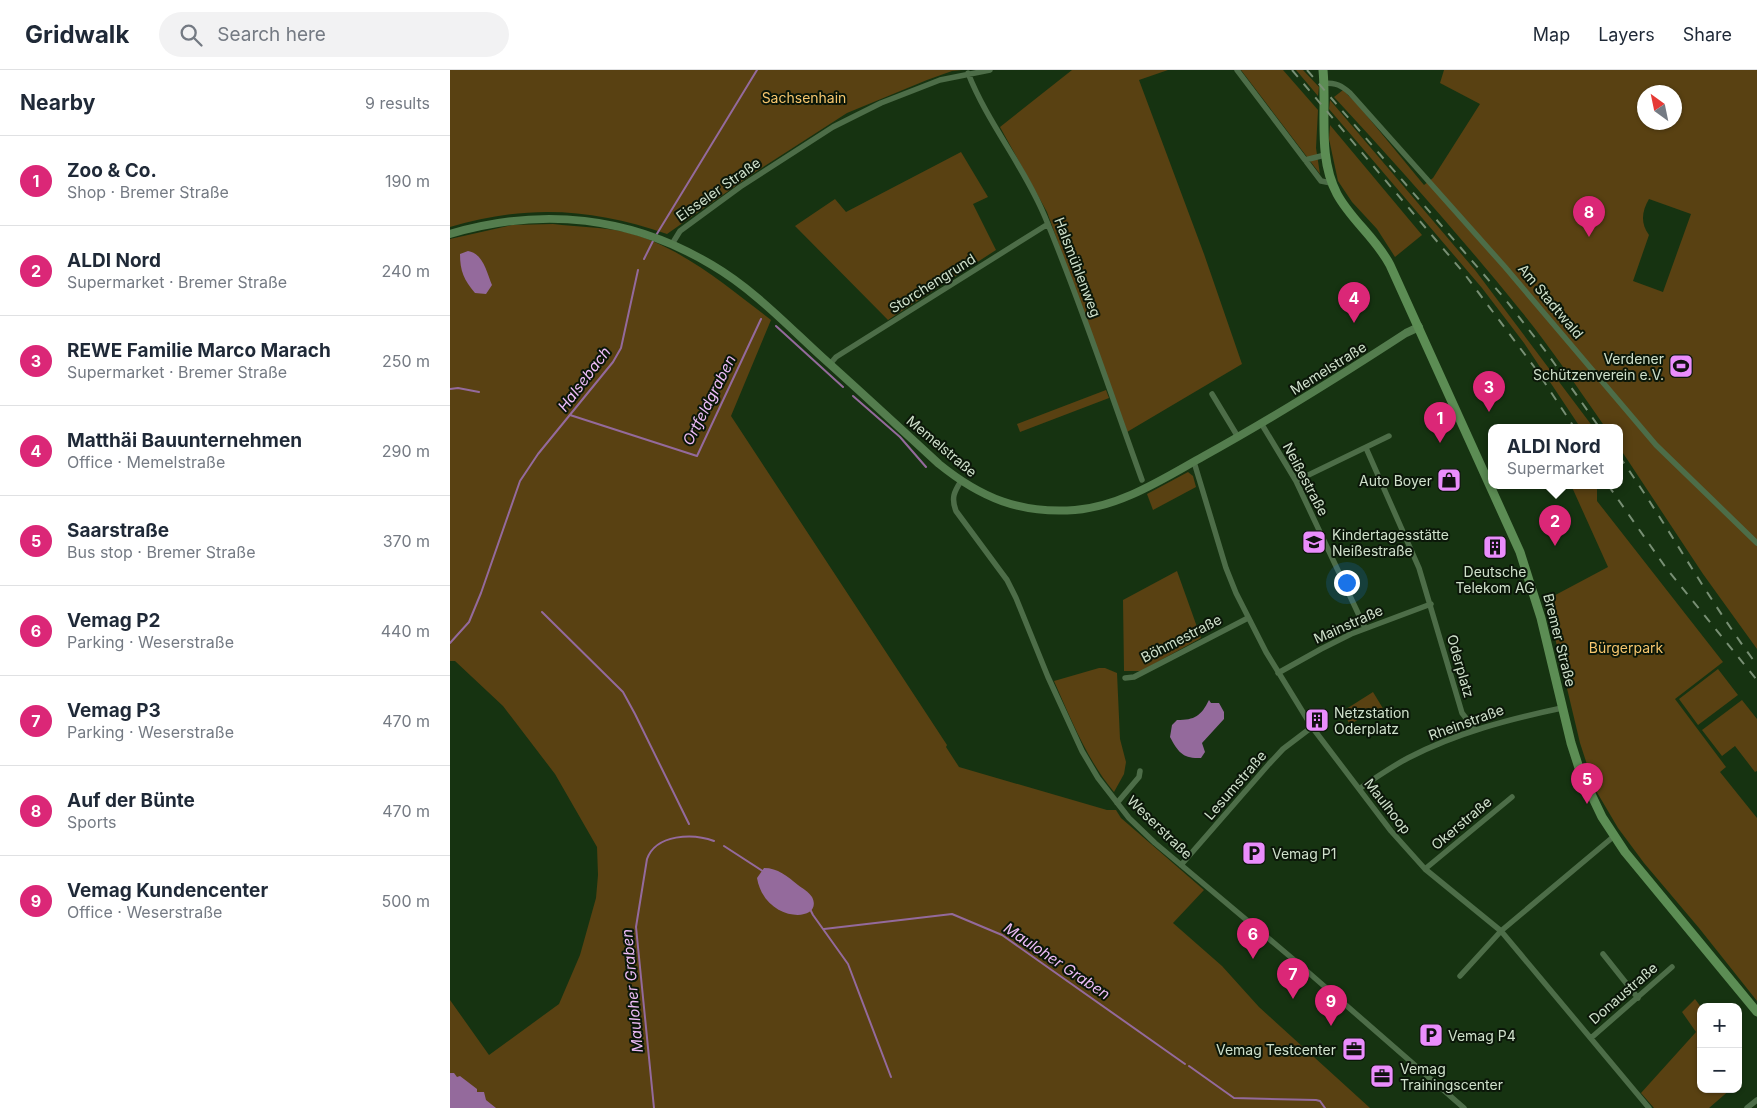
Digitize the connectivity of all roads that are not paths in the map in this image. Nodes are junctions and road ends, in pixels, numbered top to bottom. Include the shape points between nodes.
1 (990, 70) edge
2 (1237, 70) edge
3 (1323, 70) edge
4 (968, 73) junction
5 (1324, 83) junction
6 (1325, 155) junction
7 (1305, 160) junction
8 (1332, 183) junction
9 (1048, 224) junction
10 (450, 234) edge
11 (672, 244) junction
12 (1419, 327) junction
13 (830, 364) junction
14 (1212, 394) dead end
15 (1261, 423) junction
16 (1389, 436) dead end
17 (1238, 437) junction
18 (1366, 448) junction
19 (1194, 462) junction
20 (1488, 479) edge
21 (1142, 480) dead end
22 (1296, 481) junction
23 (961, 482) junction
24 (1493, 489) edge
25 (1757, 542) edge
26 (1431, 604) junction
27 (1248, 618) junction
28 (1365, 628) junction
29 (1278, 673) junction
30 (1125, 678) dead end
31 (1562, 708) junction
32 (1312, 727) junction
33 (1475, 730) junction
34 (1140, 771) dead end
35 (1358, 789) junction
36 (1512, 797) dead end
37 (1117, 803) junction
38 (1614, 836) junction
39 (1181, 864) junction
40 (1425, 869) junction
41 (1501, 931) junction
42 (1602, 954) dead end
43 (1672, 967) dead end
44 (1460, 976) dead end
45 (1638, 998) junction
46 (1757, 1012) edge
47 (1591, 1038) junction
48 (1757, 1100) edge
49 (1464, 1108) edge
50 (1649, 1108) edge
51 (1747, 1108) edge

1 - 4 street, Eisseler Straße
2 - 7 street
3 - 5 main road, Bremer Straße
4 - 9 street, Halsmühlenweg via 980,101
4 - 11 street, Eisseler Straße via 910,90 833,127 740,187 680,231
5 - 6 main road, Bremer Straße
5 - 25 street, Am Stadtwald via 1336,82 1350,93 1505,267 1656,445
6 - 7 street
6 - 8 main road, Bremer Straße
7 - 8 street via 1321,181
8 - 12 main road, Bremer Straße via 1346,208 1384,254
9 - 13 street, Storchengrund via 836,357
9 - 21 street, Halsmühlenweg
10 - 11 street via 486,224 563,218 626,228
11 - 13 street, Memelstraße via 712,265 743,287
12 - 15 street, Memelstraße
12 - 20 main road, Bremer Straße
13 - 23 street, Memelstraße
14 - 17 street
15 - 17 street, Memelstraße
15 - 22 street, Neißestraße
16 - 18 street
17 - 19 street, Memelstraße
18 - 22 street
18 - 26 street, Oderplatz via 1419,568
19 - 23 street, Memelstraße via 1129,496 1077,510 1020,506 986,495
19 - 27 street, Maulhoop via 1226,568
22 - 28 street, Neißestraße
23 - 37 street, Weserstraße via 954,494 956,511 1011,589 1082,750
24 - 31 main road, Bremer Straße via 1525,566
26 - 28 street, Mainstraße
26 - 33 street, Oderplatz via 1462,713
27 - 29 street, Maulhoop
27 - 30 street, Böhmestraße via 1134,677
28 - 29 street, Mainstraße
29 - 32 street, Maulhoop
31 - 33 street, Rheinstraße
31 - 38 main road, Bremer Straße via 1580,771
32 - 35 street, Maulhoop
32 - 39 street, Lesumstraße via 1283,749
33 - 35 street, Rheinstraße via 1409,758
34 - 37 street via 1139,777
35 - 40 street, Maulhoop
36 - 40 street, Okerstraße
37 - 39 street, Weserstraße via 1129,818
38 - 41 street
38 - 46 main road, Bremer Straße
39 - 49 street, Weserstraße
40 - 41 street, Maulhoop
41 - 44 street
41 - 47 street, Maulhoop
42 - 45 street
43 - 45 street, Donaustraße
45 - 47 street, Donaustraße
47 - 50 street, Maulhoop
48 - 51 street

